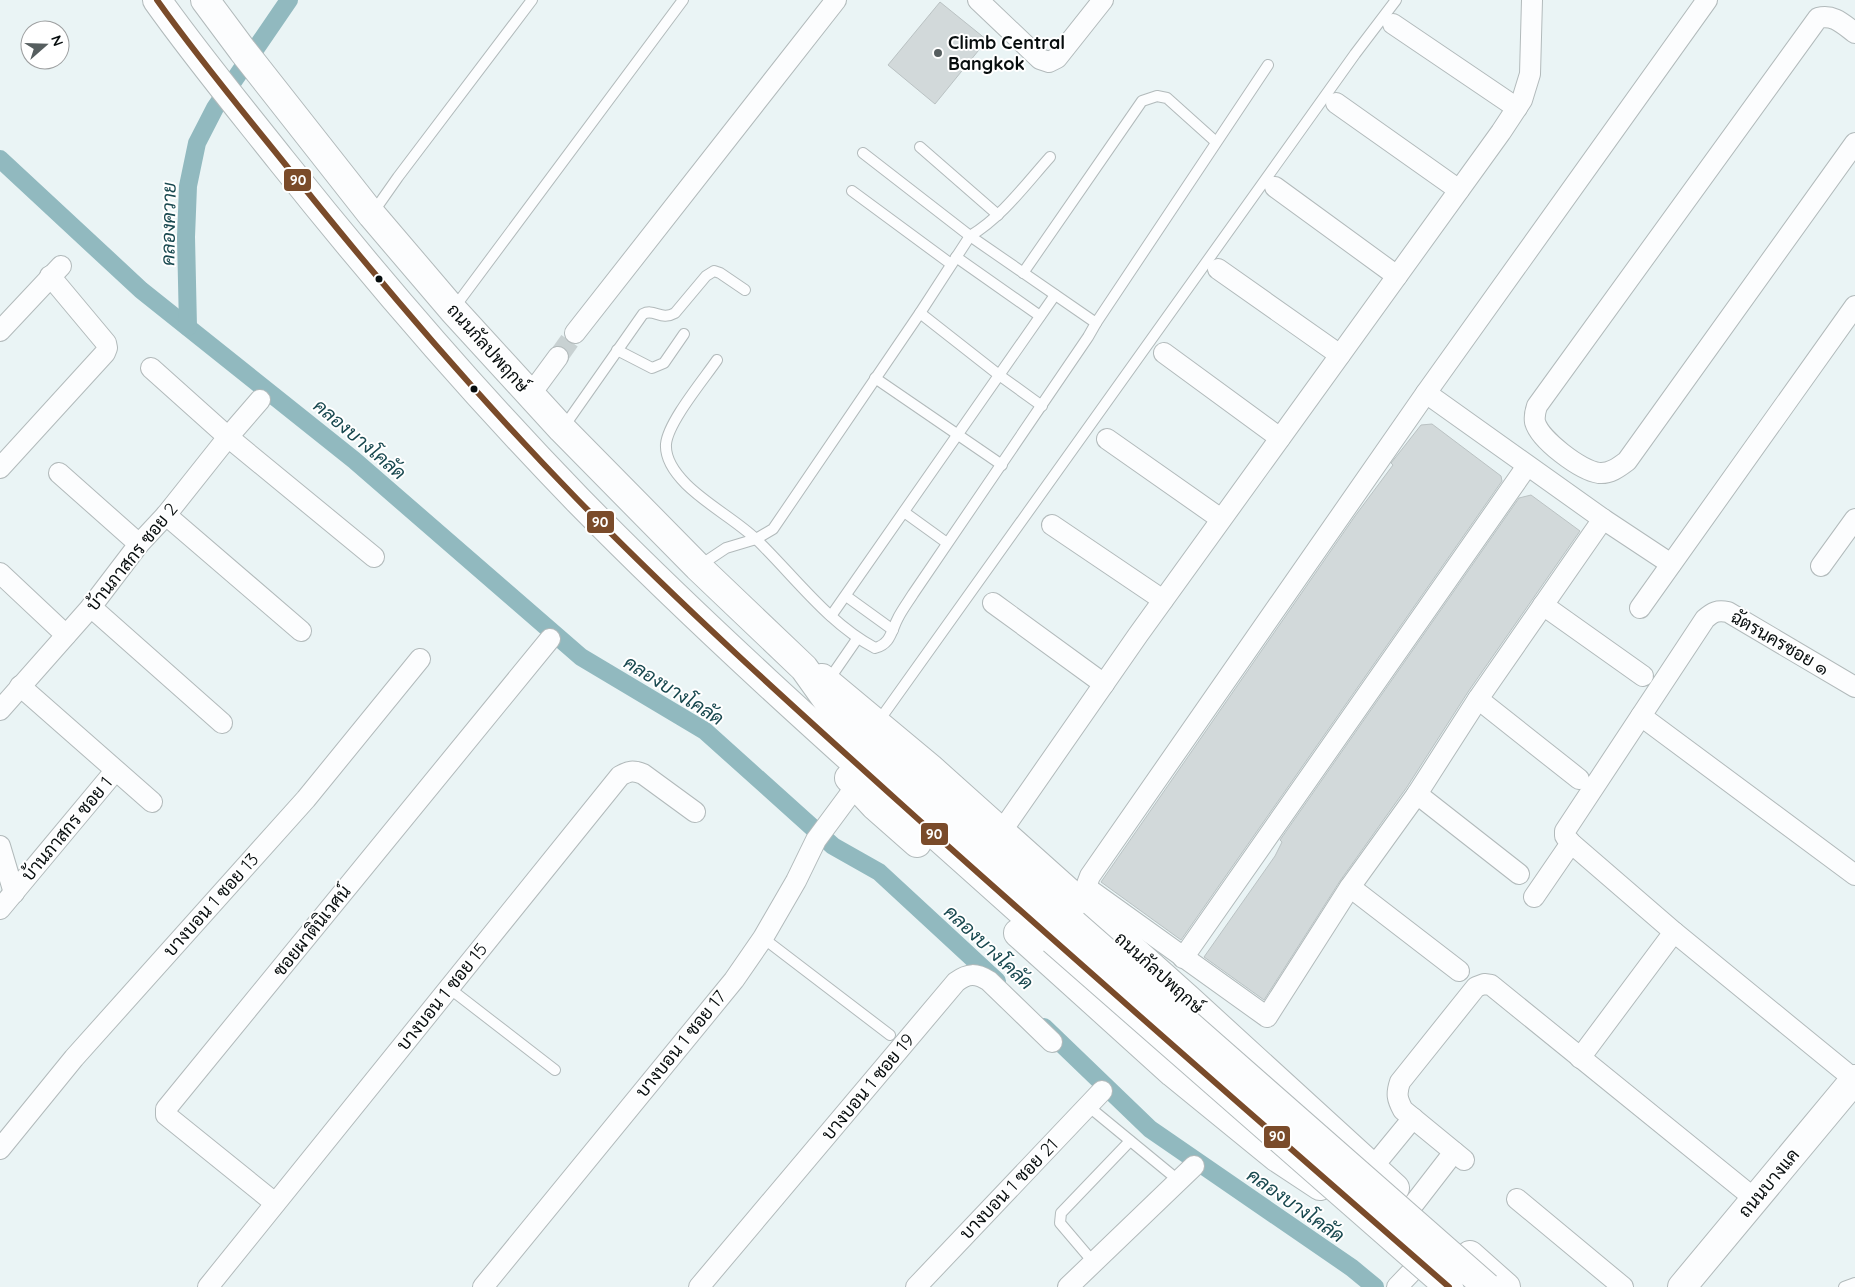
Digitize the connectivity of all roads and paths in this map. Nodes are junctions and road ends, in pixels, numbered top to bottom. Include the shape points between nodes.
1 (157, 0) edge
2 (205, 0) edge
3 (532, 0) edge
4 (683, 0) edge
5 (836, 0) edge
6 (978, 0) edge
7 (1103, 0) edge
8 (1396, 0) edge
9 (1532, 0) edge
10 (1707, 0) edge
11 (1393, 24) dead end
12 (1855, 34) edge
13 (1268, 65) dead end
14 (1336, 103) dead end
15 (1517, 108) junction
16 (1216, 142) junction
17 (1855, 143) edge
18 (920, 148) dead end
19 (864, 153) dead end
20 (1050, 157) dead end
21 (1275, 187) dead end
22 (1459, 190) junction
23 (852, 191) dead end
24 (372, 214) junction
25 (998, 214) junction
26 (970, 236) junction
27 (954, 261) junction
28 (1218, 269) dead end
29 (1023, 273) junction
30 (1397, 276) junction
31 (745, 290) dead end
32 (1055, 295) junction
33 (1855, 306) edge
34 (453, 310) junction
35 (920, 313) junction
36 (1040, 316) junction
37 (1096, 323) junction
38 (0, 331) edge
39 (575, 333) tunnel mouth
40 (684, 334) dead end
41 (617, 350) junction
42 (1164, 353) dead end
43 (1340, 355) junction
44 (558, 357) tunnel mouth
45 (717, 360) dead end
46 (151, 368) dead end
47 (999, 375) junction
48 (876, 378) junction
49 (1426, 393) junction
50 (530, 395) junction
51 (260, 400) dead end
52 (1042, 406) junction
53 (562, 429) junction
54 (958, 436) junction
55 (228, 437) junction
56 (1107, 438) dead end
57 (1280, 438) junction
58 (1559, 451) junction
59 (1576, 463) junction
60 (1002, 465) junction
61 (0, 468) edge
62 (1534, 471) junction
63 (59, 473) dead end
64 (1558, 487) junction
65 (904, 512) junction
66 (166, 515) junction
67 (1855, 518) edge
68 (1221, 519) junction
69 (1603, 519) junction
70 (1052, 525) dead end
71 (756, 539) junction
72 (947, 543) junction
73 (139, 544) junction
74 (374, 557) dead end
75 (1671, 564) junction
76 (1821, 566) dead end
77 (698, 567) junction
78 (0, 572) edge
79 (846, 596) junction
80 (1163, 600) junction
81 (993, 603) dead end
82 (1544, 605) junction
83 (90, 607) junction
84 (1640, 608) dead end
85 (832, 616) junction
86 (893, 630) junction
87 (301, 631) dead end
88 (66, 635) junction
89 (550, 639) dead end
90 (857, 639) junction
91 (420, 659) dead end
92 (804, 668) junction
93 (1643, 676) dead end
94 (828, 682) junction
95 (1104, 684) junction
96 (20, 686) junction
97 (774, 688) junction
98 (1855, 688) edge
99 (1478, 699) junction
100 (0, 710) edge
101 (1641, 716) junction
102 (222, 723) dead end
103 (878, 723) junction
104 (115, 771) junction
105 (1579, 779) dead end
106 (856, 786) junction
107 (1417, 794) junction
108 (152, 802) dead end
109 (695, 812) dead end
110 (1001, 832) junction
111 (1571, 843) junction
112 (0, 846) edge
113 (1519, 874) dead end
114 (1855, 875) edge
115 (1350, 887) junction
116 (14, 893) junction
117 (1534, 897) dead end
118 (0, 909) edge
119 (1064, 932) junction
120 (1674, 932) junction
121 (762, 938) junction
122 (1183, 958) junction
123 (1459, 971) dead end
124 (449, 988) junction
125 (890, 1035) dead end
126 (1052, 1042) dead end
127 (1580, 1058) junction
128 (555, 1070) dead end
129 (1855, 1080) edge
130 (1286, 1088) junction
131 (1102, 1091) dead end
132 (1088, 1106) junction
133 (1413, 1118) junction
134 (1246, 1133) junction
135 (1130, 1141) junction
136 (0, 1149) edge
137 (1194, 1166) dead end
138 (1372, 1168) junction
139 (1178, 1180) junction
140 (1517, 1199) dead end
141 (1755, 1199) junction
142 (275, 1203) junction
143 (1413, 1205) junction
144 (1094, 1262) junction
145 (1407, 1277) edge
146 (1855, 1283) edge
147 (208, 1287) edge
148 (483, 1287) edge
149 (699, 1287) edge
150 (916, 1287) edge
151 (1068, 1287) edge
152 (1443, 1287) edge
153 (1449, 1287) edge
154 (1487, 1287) edge
155 (1506, 1287) edge
156 (1623, 1287) edge
157 (1682, 1287) edge
158 (1844, 1287) edge

1 - 97 main road, ถนนกัลปพฤกษ์ via 356,253 508,427 607,528
2 - 24 main road, ถนนกัลปพฤกษ์
3 - 24 lane
4 - 34 lane
5 - 39 street
6 - 7 street via 1040,59 1049,62 1057,58
8 - 103 lane
9 - 15 street via 1530,74
10 - 49 street
11 - 15 street
12 - 58 street via 1838,20 1827,16 1818,18 1537,406 1536,423
13 - 16 lane
14 - 22 street
15 - 22 street
16 - 29 lane via 1167,98 1157,96 1142,101
16 - 37 lane
17 - 59 street via 1627,461 1609,472 1598,473
18 - 25 lane
19 - 26 lane
20 - 25 lane
21 - 30 street
22 - 30 street
23 - 27 lane
24 - 34 main road, ถนนกัลปพฤกษ์
25 - 26 lane
26 - 27 lane
26 - 29 lane
27 - 35 lane
27 - 36 lane
28 - 43 street
29 - 32 lane
30 - 43 street
31 - 41 lane via 714,271 675,313 668,317 651,312 642,314
32 - 36 lane
32 - 37 lane
33 - 75 street
34 - 50 main road, ถนนกัลปพฤกษ์
35 - 47 lane
35 - 48 lane
36 - 47 lane
37 - 52 lane
38 - 61 street via 56,271 107,348
40 - 41 lane via 664,363 652,368
41 - 53 lane
42 - 57 street
43 - 57 street
44 - 50 street
45 - 71 lane via 675,420 666,444 670,462 686,484
46 - 55 street
47 - 52 lane
47 - 54 lane
48 - 54 lane
48 - 71 lane via 783,516 773,529
49 - 62 street
49 - 122 street via 1090,876 1088,884 1095,895
50 - 53 main road, ถนนกัลปพฤกษ์
51 - 55 street, บ้านภาสกร ซอย 2
52 - 60 lane
53 - 77 main road, ถนนกัลปพฤกษ์
54 - 60 lane
54 - 65 lane
55 - 66 street, บ้านภาสกร ซอย 2
55 - 74 street
56 - 68 street
57 - 68 street
58 - 59 street
58 - 62 street
59 - 64 street
60 - 72 lane
62 - 64 street
62 - 122 street
63 - 73 street
64 - 69 street
65 - 72 lane
65 - 79 lane
66 - 73 street, บ้านภาสกร ซอย 2
66 - 87 street
67 - 76 street
68 - 80 street
69 - 75 street
69 - 82 street
70 - 80 street
71 - 77 lane via 726,548
71 - 85 lane
72 - 86 lane
73 - 83 street, บ้านภาสกร ซอย 2
75 - 84 street
77 - 92 main road, ถนนกัลปพฤกษ์
78 - 88 street
79 - 85 lane
79 - 86 lane
80 - 95 street
81 - 95 street
82 - 93 street
82 - 99 street
83 - 88 street, บ้านภาสกร ซอย 2
83 - 102 street
85 - 90 lane
86 - 90 lane via 882,646 874,648
88 - 96 street, บ้านภาสกร ซอย 2
89 - 142 street, ซอยผาตินิเวศน์ via 166,1109 166,1115
90 - 94 lane
91 - 136 street, บางบอน 1 ซอย 13 via 306,799 74,1058
92 - 94 main road, ถนนกัลปพฤกษ์
92 - 119 main road, ถนนกัลปพฤกษ์ via 841,720
94 - 103 main road, ถนนกัลปพฤกษ์
95 - 110 street
96 - 100 street, บ้านภาสกร ซอย 2
96 - 104 street
97 - 106 main road, ถนนกัลปพฤกษ์ via 797,722
97 - 119 main road, ถนนกัลปพฤกษ์
98 - 101 street, ฉัตรนครซอย ๑ via 1728,612 1718,610 1704,619
99 - 105 street
99 - 107 street
101 - 111 street via 1565,831
101 - 114 street
103 - 110 main road, ถนนกัลปพฤกษ์
104 - 108 street
104 - 116 street, บ้านภาสกร ซอย 1
106 - 121 street, บางบอน 1 ซอย 17 via 816,840
106 - 134 main road, ถนนกัลปพฤกษ์ via 1173,1073
107 - 113 street
107 - 115 street
109 - 124 street, บางบอน 1 ซอย 15 via 643,774 634,770 620,776
110 - 130 main road, ถนนกัลปพฤกษ์
111 - 117 street
111 - 120 street
112 - 116 street
115 - 122 street via 1267,1018
115 - 123 street
116 - 118 street, บ้านภาสกร ซอย 1
119 - 153 main road, ถนนกัลปพฤกษ์, bridge
119 - 154 main road, ถนนกัลปพฤกษ์, bridge
120 - 127 street
120 - 129 street
121 - 125 lane
121 - 148 street, บางบอน 1 ซอย 17 via 734,980
124 - 128 lane
124 - 142 street, บางบอน 1 ซอย 15
126 - 149 street, บางบอน 1 ซอย 19 via 989,981 972,974 956,982
127 - 133 street via 1491,985 1484,984 1476,987 1400,1082 1396,1092 1398,1100
127 - 141 street
129 - 141 main road, ถนนบางแค
130 - 134 main road via 1285,1105 1270,1125 1263,1131
130 - 138 main road, ถนนกัลปพฤกษ์
131 - 132 street, บางบอน 1 ซอย 21
132 - 135 lane
132 - 150 street, บางบอน 1 ซอย 21
133 - 138 street
133 - 143 street via 1459,1156
134 - 145 main road, ถนนกัลปพฤกษ์ via 1276,1157 1358,1211
135 - 139 lane
135 - 144 lane via 1061,1214 1060,1223
137 - 139 street
138 - 143 main road, ถนนกัลปพฤกษ์
139 - 144 street
140 - 156 street
141 - 157 main road, ถนนบางแค
142 - 147 street, บางบอน 1 ซอย 15
143 - 155 main road, ถนนกัลปพฤกษ์
144 - 151 street
145 - 152 main road, ถนนกัลปพฤกษ์
146 - 158 lane

